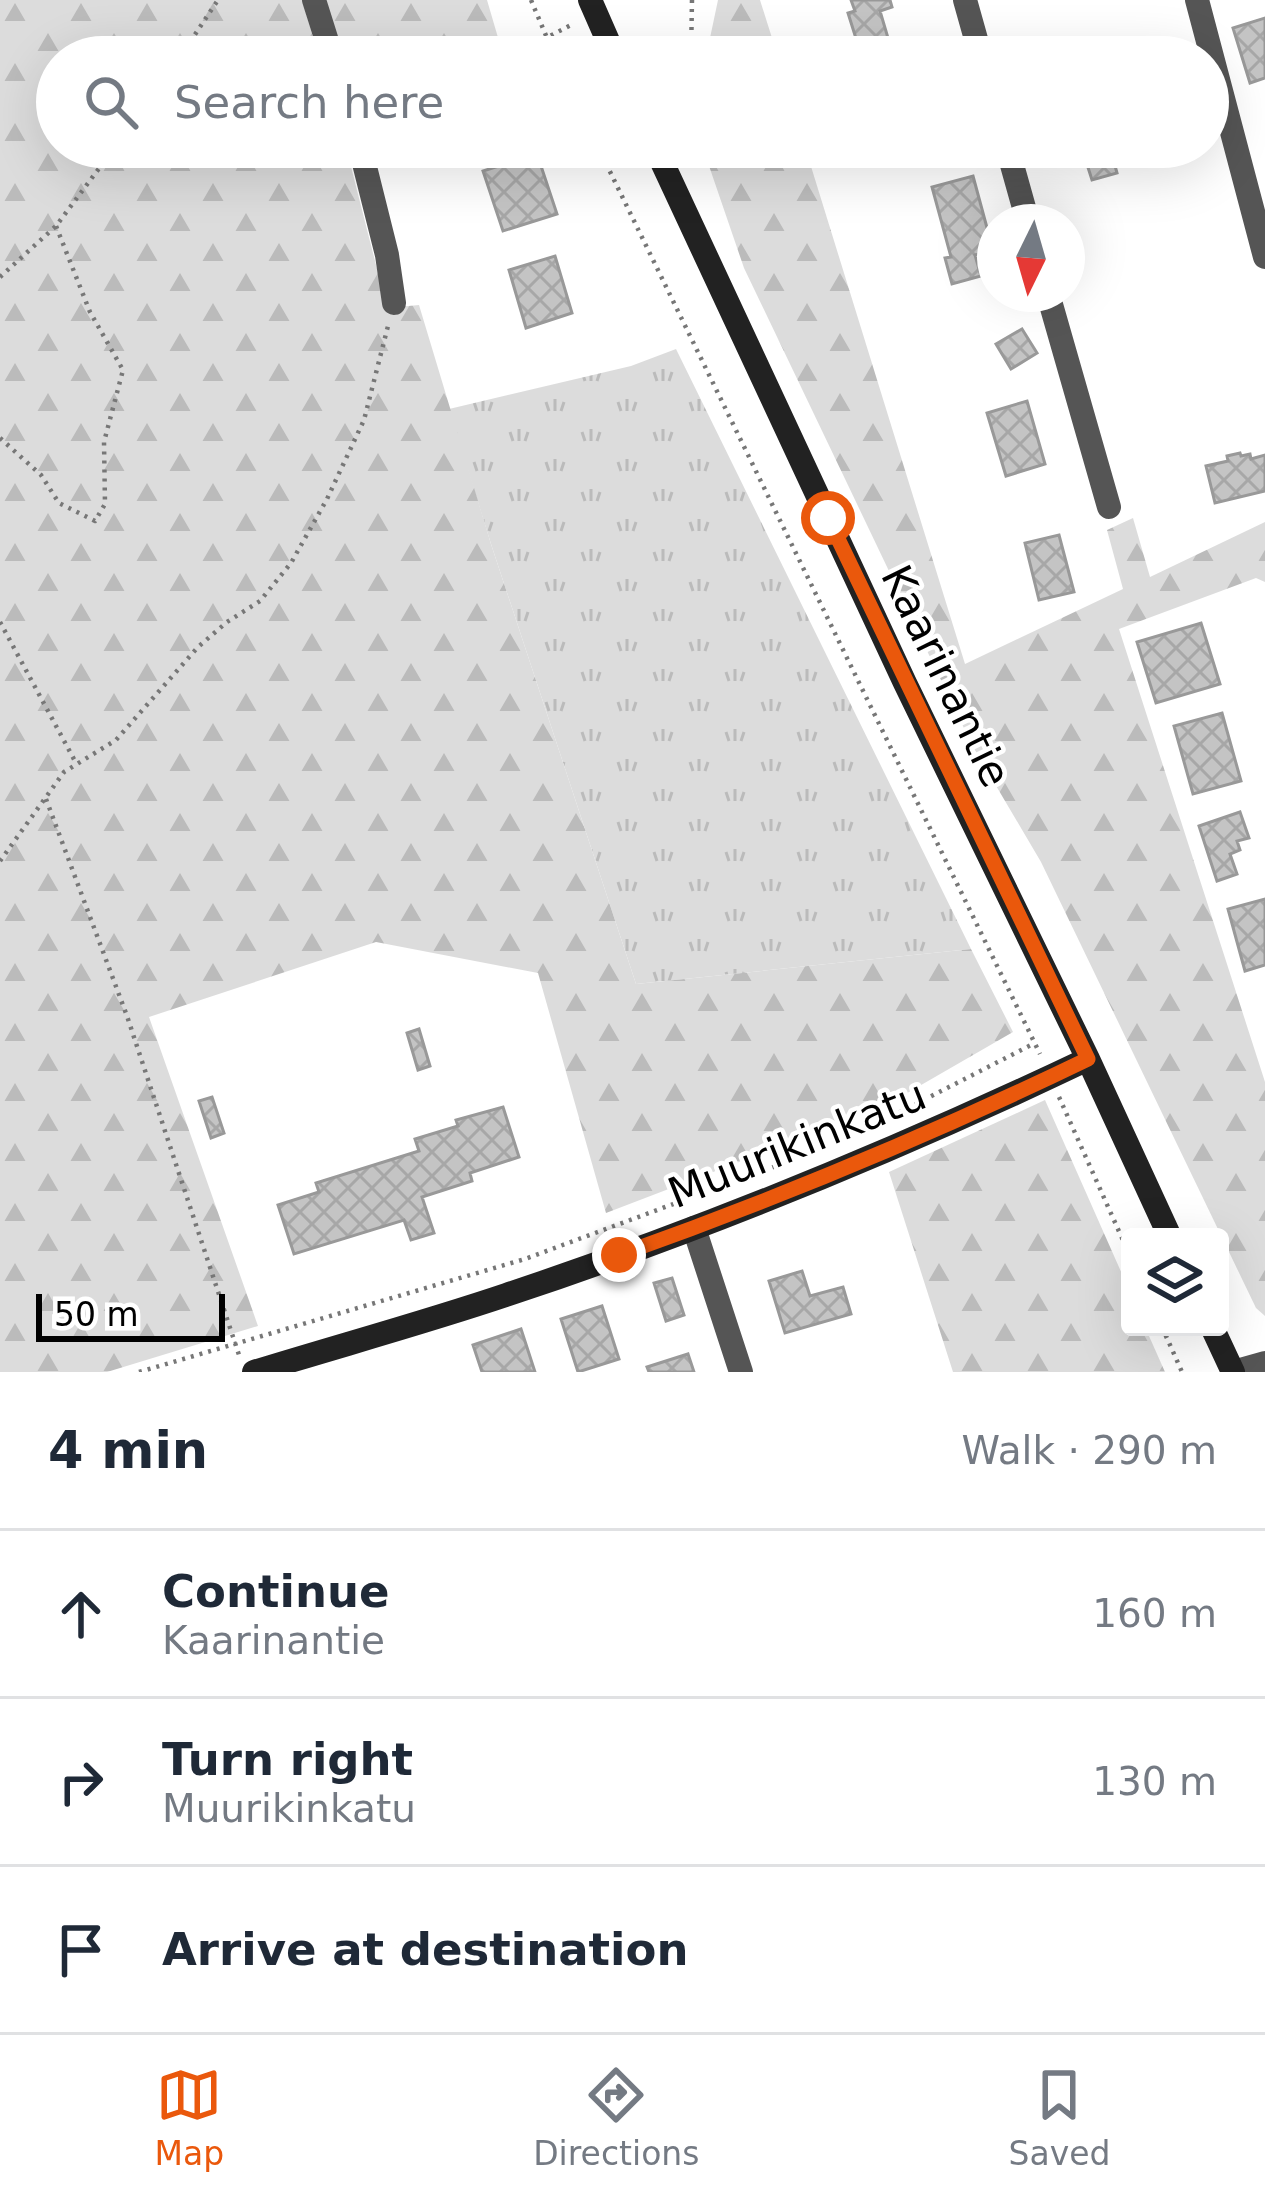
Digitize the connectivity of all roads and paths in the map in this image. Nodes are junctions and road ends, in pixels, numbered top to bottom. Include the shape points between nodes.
1 (218, 0) edge
2 (314, 0) edge
3 (531, 0) edge
4 (590, 0) edge
5 (692, 0) edge
6 (965, 0) edge
7 (1197, 0) edge
8 (573, 24) dead end
9 (194, 36) edge
10 (325, 36) edge
11 (544, 36) edge
12 (549, 36) edge
13 (606, 36) edge
14 (691, 36) edge
15 (975, 36) edge
16 (1207, 36) edge
17 (1229, 121) edge
18 (99, 168) edge
19 (365, 168) edge
20 (608, 168) edge
21 (665, 168) edge
22 (1013, 168) edge
23 (1023, 204) edge
24 (56, 226) junction
25 (1265, 257) edge
26 (0, 277) edge
27 (394, 302) joint
28 (1053, 312) edge
29 (0, 438) edge
30 (1109, 507) dead end
31 (0, 622) edge
32 (76, 763) junction
33 (45, 796) junction
34 (0, 861) edge
35 (1035, 1043) junction
36 (1088, 1059) junction
37 (1051, 1077) junction
38 (852, 1136) dead end
39 (789, 1162) dead end
40 (694, 1228) junction
41 (1166, 1228) edge
42 (1121, 1236) edge
43 (1166, 1336) edge
44 (1216, 1336) edge
45 (237, 1343) junction
46 (1265, 1363) edge
47 (247, 1365) edge
48 (139, 1372) edge
49 (741, 1372) edge
50 (1182, 1372) edge
51 (1233, 1372) edge

1 - 9 path
2 - 10 street
3 - 11 path
4 - 13 main road
5 - 14 path
6 - 15 street
7 - 16 street
8 - 12 path
17 - 25 street
18 - 24 path
19 - 27 street
20 - 35 path
21 - 36 main road, Kaarinantie
22 - 23 street
24 - 26 path
24 - 29 path via 123,370 104,442 106,504 95,521 59,503
27 - 32 path via 364,420 290,563 260,601 198,647 116,740
28 - 30 street
31 - 32 path
32 - 33 path
33 - 34 path
33 - 45 path
35 - 37 path
35 - 38 path
36 - 37 main road, Muurikinkatu
36 - 41 main road, Kaarinantie
37 - 40 main road, Muurikinkatu
37 - 42 path
39 - 45 path via 525,1259
40 - 47 main road, Muurikinkatu via 506,1295
40 - 49 street
43 - 50 path
44 - 51 main road
45 - 47 path
45 - 48 path
46 - 51 street

